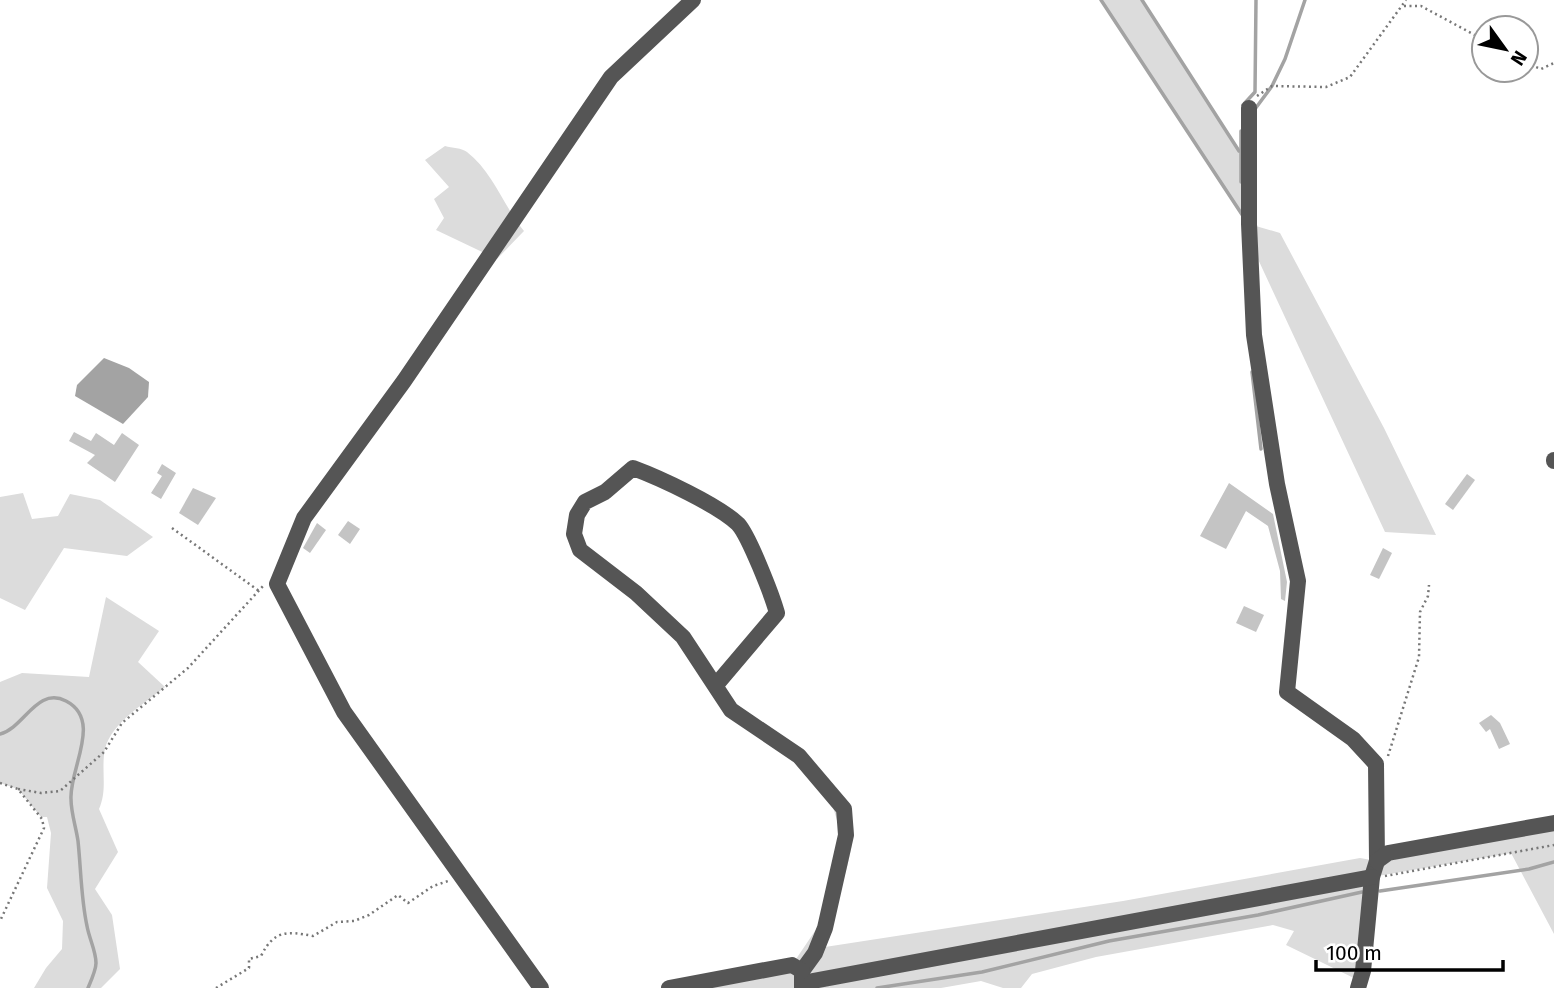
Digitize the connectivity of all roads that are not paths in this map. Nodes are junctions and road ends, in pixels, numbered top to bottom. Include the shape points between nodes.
1 (693, 0) edge
2 (1249, 108) road end
3 (716, 685) junction
4 (1554, 823) edge
5 (1374, 869) junction
6 (802, 981) edge
7 (541, 988) edge
8 (669, 988) edge
9 (1358, 988) edge

1 - 7 street via 611,77 404,381 304,518 277,584 344,712
2 - 5 street via 1254,335 1277,484 1298,581 1287,692 1353,739 1376,764
3 - 3 street via 777,613 769,583 739,525 663,479 633,468 585,502 574,534 580,550 684,638
3 - 6 street via 732,710 799,756 844,809 846,835 825,928
4 - 5 street via 1388,853
5 - 6 street
5 - 9 street
6 - 8 street via 792,965

